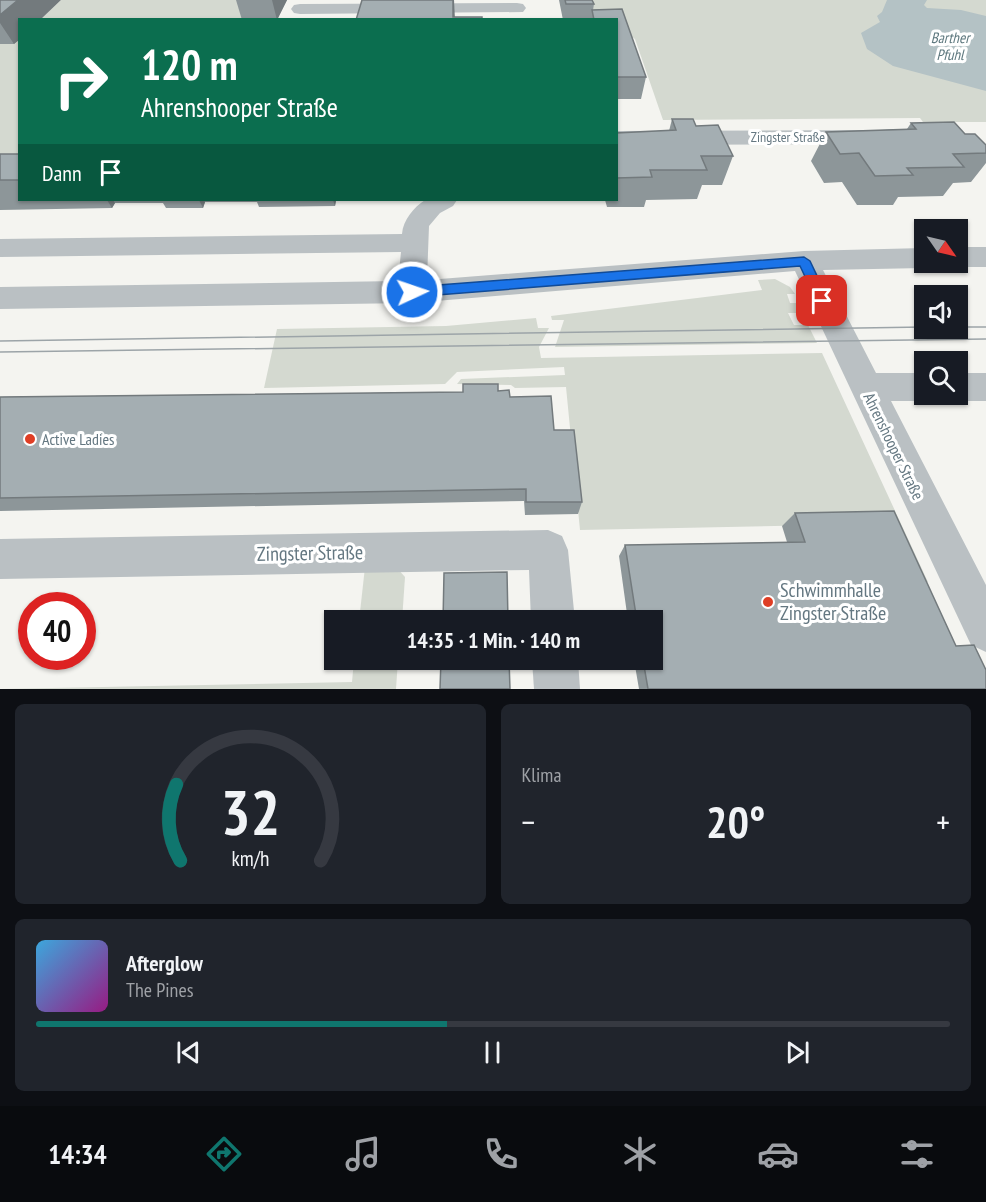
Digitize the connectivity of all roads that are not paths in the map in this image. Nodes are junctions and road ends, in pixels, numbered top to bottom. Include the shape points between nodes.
1 (517, 9) edge
2 (300, 10) edge
3 (889, 137) edge
4 (618, 138) edge
5 (442, 201) edge
6 (414, 243) junction
7 (0, 248) edge
8 (968, 257) edge
9 (986, 257) edge
10 (914, 258) edge
11 (804, 261) junction
12 (412, 292) junction
13 (0, 298) edge
14 (866, 387) junction
15 (914, 387) edge
16 (968, 387) edge
17 (986, 387) edge
18 (0, 559) edge
19 (552, 610) edge
20 (986, 630) edge
21 (556, 670) edge
22 (557, 689) edge

1 - 2 street
3 - 4 street, Zingster Straße
5 - 6 street via 431,207 416,225
6 - 7 street
6 - 12 street
8 - 9 street
10 - 11 street
11 - 12 street
11 - 14 street, Ahrenshooper Straße
12 - 13 street
14 - 15 street
14 - 20 street, Ahrenshooper Straße
16 - 17 street
18 - 19 street, Zingster Straße via 548,550
21 - 22 street

